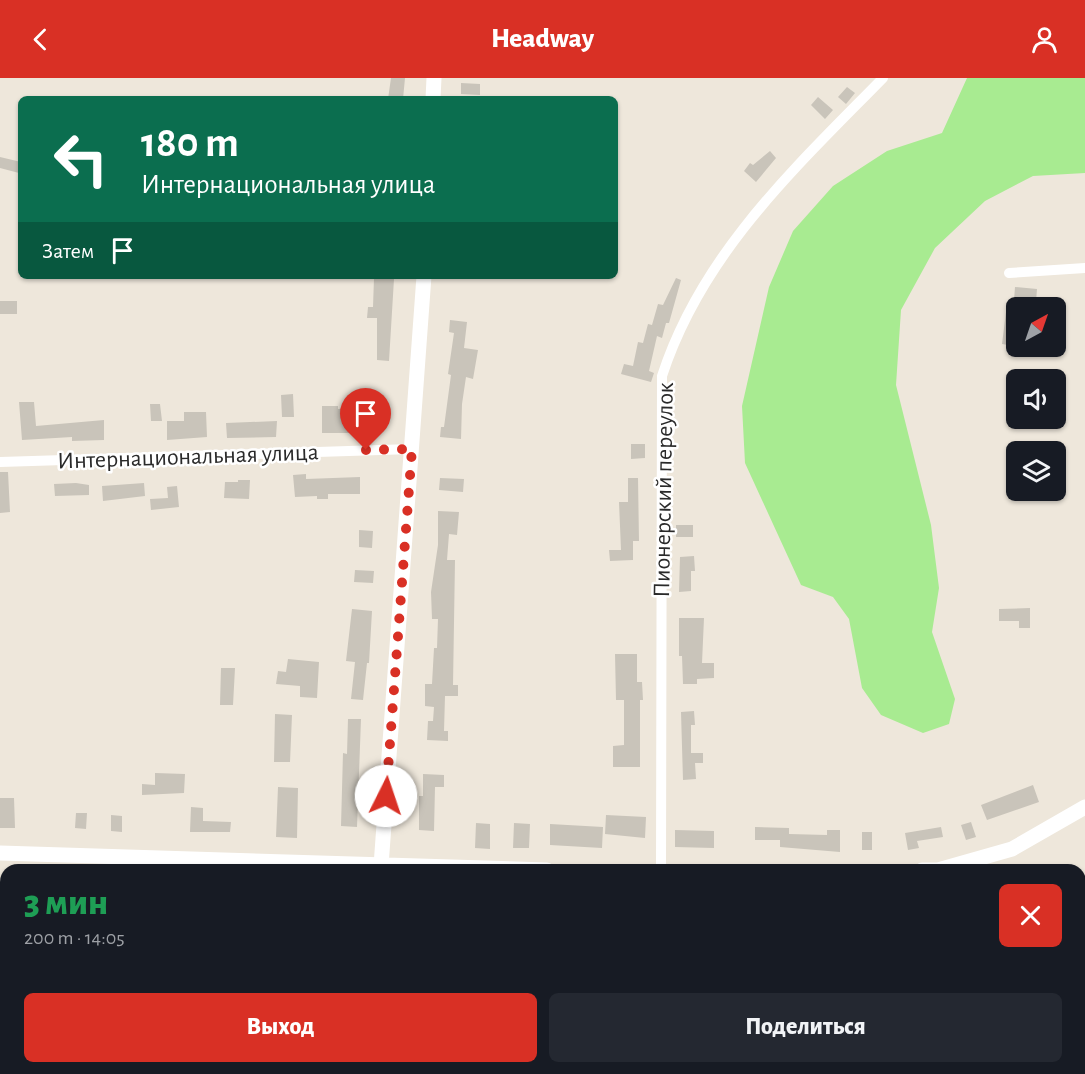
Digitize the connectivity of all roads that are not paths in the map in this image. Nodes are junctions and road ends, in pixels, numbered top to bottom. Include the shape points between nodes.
1 (434, 78) edge
2 (883, 78) edge
3 (434, 96) edge
4 (1085, 268) edge
5 (1009, 273) dead end
6 (424, 279) edge
7 (412, 449) junction
8 (0, 462) edge
9 (1085, 807) edge
10 (0, 853) edge
11 (220, 864) edge
12 (381, 864) edge
13 (661, 864) edge
14 (959, 864) edge

1 - 3 street
2 - 13 street, Пионерский переулок via 761,204 715,268 674,338 662,376
4 - 5 street
6 - 7 street
7 - 8 street, Интернациональная улица
7 - 12 street
9 - 14 street via 1012,849
10 - 11 street

